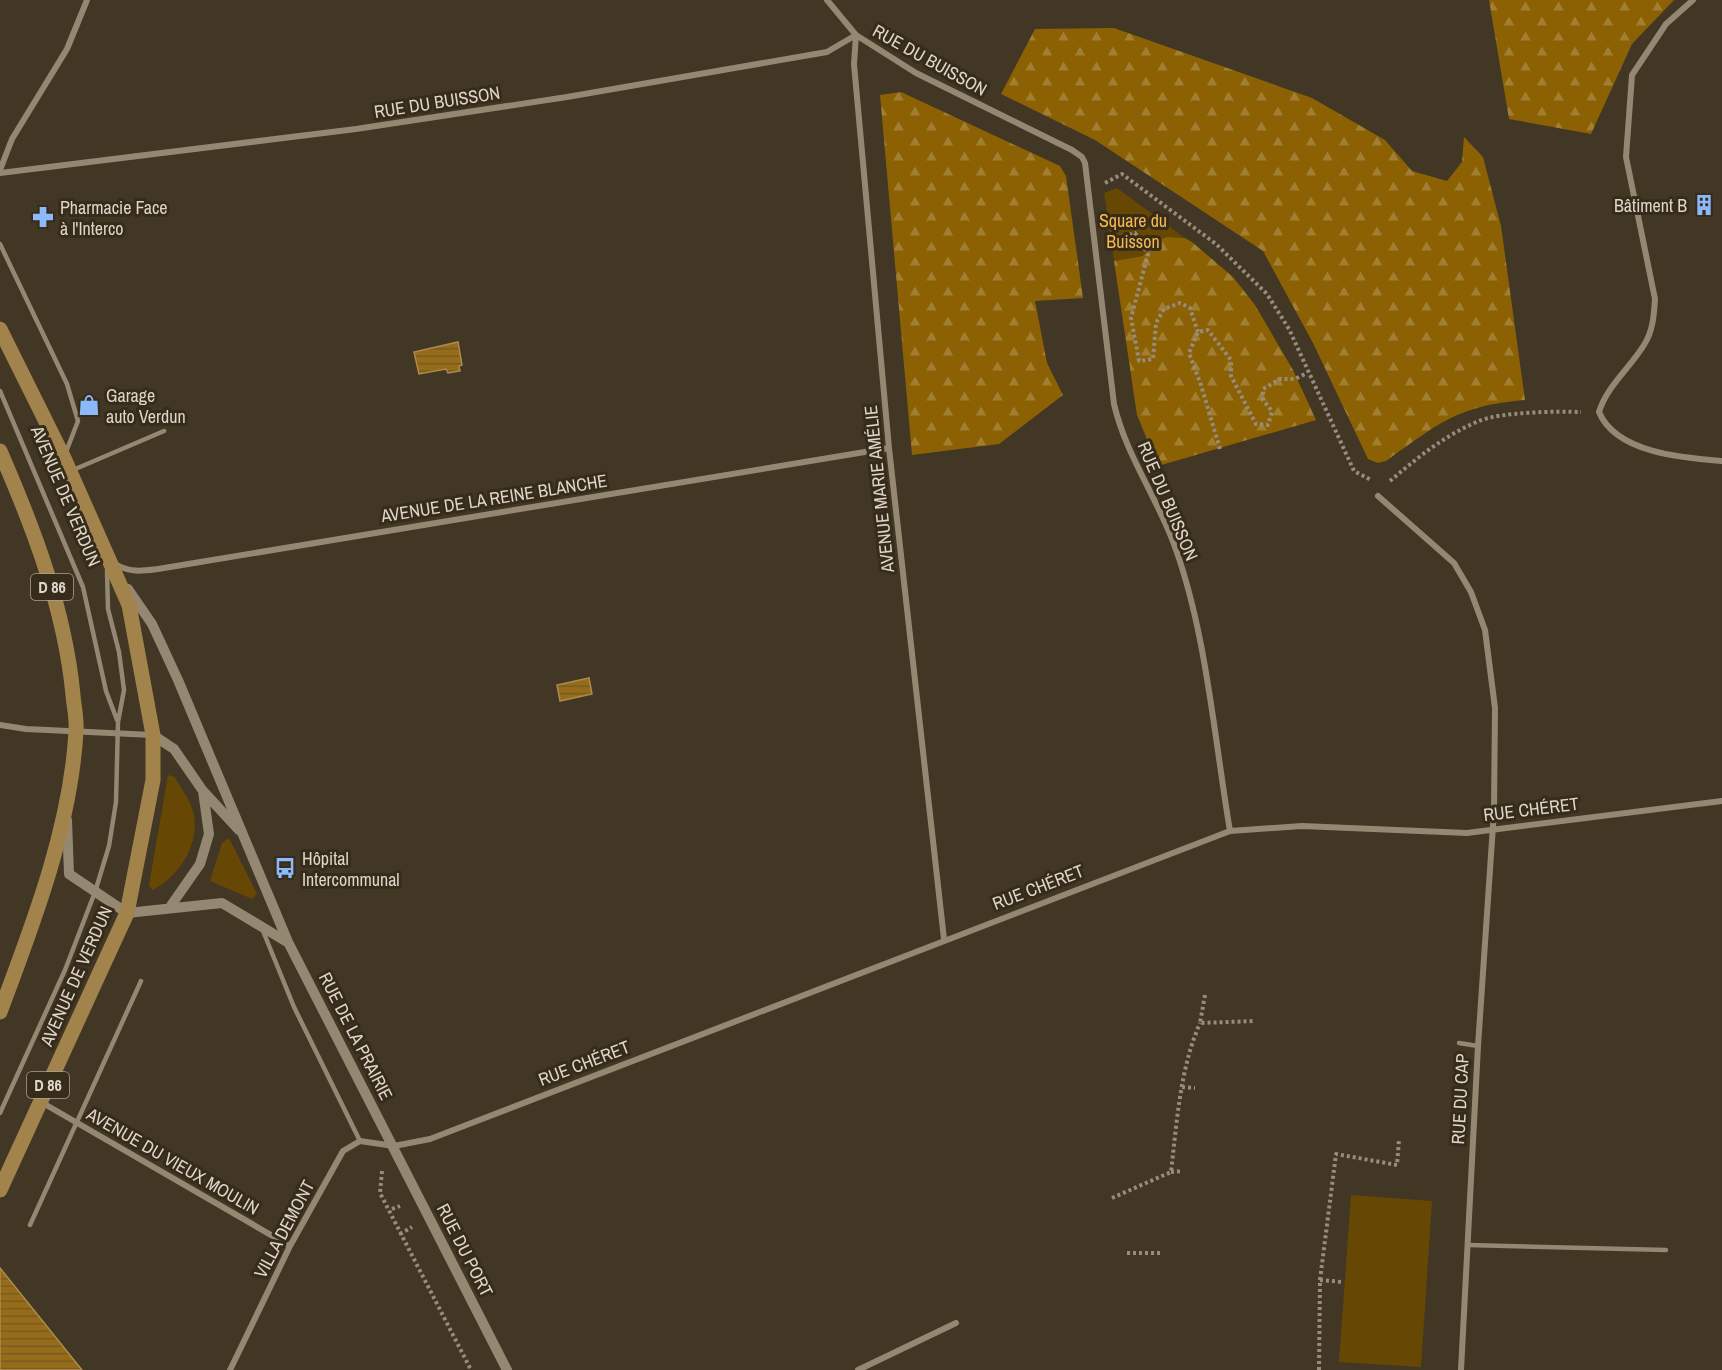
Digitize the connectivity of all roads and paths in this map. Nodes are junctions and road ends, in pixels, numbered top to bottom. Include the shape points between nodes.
1 (87, 0) edge
2 (827, 0) edge
3 (1693, 0) edge
4 (856, 35) junction
5 (0, 171) edge
6 (1088, 189) junction
7 (1109, 241) dead end
8 (0, 244) edge
9 (0, 330) edge
10 (1198, 332) junction
11 (1307, 373) junction
12 (0, 391) edge
13 (1599, 412) junction
14 (164, 431) dead end
15 (889, 448) junction
16 (1220, 448) dead end
17 (0, 451) edge
18 (1722, 461) edge
19 (67, 464) junction
20 (1375, 482) dead end
21 (1384, 486) dead end
22 (1378, 496) dead end
23 (107, 559) junction
24 (118, 722) junction
25 (0, 725) edge
26 (76, 730) junction
27 (119, 732) junction
28 (153, 735) junction
29 (202, 791) junction
30 (1722, 801) edge
31 (66, 807) junction
32 (1492, 829) junction
33 (1230, 831) junction
34 (245, 837) junction
35 (95, 892) junction
36 (170, 907) junction
37 (127, 913) junction
38 (261, 926) junction
39 (944, 939) junction
40 (288, 942) junction
41 (141, 981) dead end
42 (1205, 994) dead end
43 (0, 1012) edge
44 (1255, 1022) dead end
45 (1200, 1023) junction
46 (1459, 1043) dead end
47 (1478, 1046) junction
48 (1182, 1087) junction
49 (1195, 1088) dead end
50 (40, 1102) junction
51 (0, 1113) edge
52 (76, 1123) junction
53 (1399, 1140) dead end
54 (360, 1141) junction
55 (394, 1146) junction
56 (1182, 1171) dead end
57 (1172, 1172) junction
58 (0, 1190) edge
59 (1112, 1198) dead end
60 (30, 1225) dead end
61 (1468, 1245) junction
62 (290, 1246) junction
63 (1666, 1250) dead end
64 (1127, 1253) dead end
65 (1163, 1253) dead end
66 (1320, 1280) junction
67 (1342, 1282) dead end
68 (956, 1323) dead end
69 (230, 1370) edge
70 (471, 1370) edge
71 (507, 1370) edge
72 (858, 1370) edge
73 (1319, 1370) edge
74 (1461, 1370) edge

1 - 5 street via 67,49 12,138
2 - 4 street
3 - 13 street via 1666,24 1632,75 1626,157 1655,299 1654,323 1646,344 1607,395
4 - 5 street, RUE DU BUISSON via 826,52 567,98 356,129
4 - 6 street, RUE DU BUISSON via 916,73 1082,157
4 - 15 street, AVENUE MARIE AMÉLIE via 854,64
6 - 11 path via 1122,174 1216,244 1267,294 1289,329
6 - 33 street, RUE DU BUISSON via 1119,425 1172,539 1194,612
7 - 10 path via 1135,233 1149,254 1131,318 1139,361 1153,359 1156,323 1164,309 1180,303 1190,308
8 - 19 lane via 67,384 78,421
9 - 19 main road, AVENUE DE VERDUN / D 86
10 - 11 path via 1208,330 1232,360 1231,376 1256,424 1268,424 1272,411 1263,400 1263,389 1280,379 1295,379
10 - 16 path via 1189,353
11 - 20 path via 1354,471
12 - 24 lane, AVENUE DE VERDUN via 83,587 106,691
13 - 18 street via 1617,437 1677,457
13 - 21 path via 1550,411 1481,420 1423,452
14 - 19 lane
15 - 23 street, AVENUE DE LA REINE BLANCHE via 158,569 125,570
15 - 39 street, AVENUE MARIE AMÉLIE
17 - 26 main road, D 86 via 57,599 70,666
19 - 23 main road, AVENUE DE VERDUN / D 86
22 - 32 street, RUE DU CAP via 1454,563 1471,592 1485,630 1495,708
23 - 24 lane, AVENUE DE VERDUN via 108,609 124,690
23 - 28 main road, AVENUE DE VERDUN / D 86 via 129,605
23 - 34 street via 152,624
24 - 27 lane, AVENUE DE VERDUN
25 - 26 street
26 - 27 street
26 - 31 main road, D 86
27 - 28 street
27 - 35 lane, AVENUE DE VERDUN via 116,802 109,846
28 - 29 street via 174,749
28 - 37 main road, AVENUE DE VERDUN / D 86 via 153,780
29 - 34 street
29 - 36 street via 209,834 200,864
30 - 32 street, RUE CHÉRET
31 - 35 street via 69,874
31 - 43 main road, D 86 via 28,938
32 - 33 street, RUE CHÉRET via 1467,832 1302,826
32 - 47 street, RUE DU CAP
33 - 39 street, RUE CHÉRET
34 - 40 street
35 - 37 street
35 - 51 lane, AVENUE DE VERDUN via 65,970
36 - 37 street via 156,912
36 - 38 street via 222,903
37 - 50 main road, AVENUE DE VERDUN / D 86
38 - 40 street
38 - 54 lane via 294,1007
39 - 55 street, RUE CHÉRET via 430,1139
40 - 55 street, RUE DE LA PRAIRIE
41 - 52 lane
42 - 45 path
44 - 45 path
45 - 48 path via 1189,1048
46 - 47 lane
47 - 61 street, RUE DU CAP
48 - 49 path
48 - 57 path
50 - 52 street, AVENUE DU VIEUX MOULIN
50 - 58 main road, AVENUE DE VERDUN / D 86
52 - 60 lane
52 - 62 street, AVENUE DU VIEUX MOULIN
53 - 66 path via 1397,1165 1336,1154
54 - 55 street
54 - 62 street, VILLA DEMONT via 343,1151
55 - 70 path via 383,1171 380,1193
55 - 71 street, RUE DU PORT
56 - 57 path
57 - 59 path
61 - 63 lane
61 - 74 street, RUE DU CAP
62 - 69 street, VILLA DEMONT
64 - 65 path
66 - 67 path
66 - 73 path
68 - 72 street

